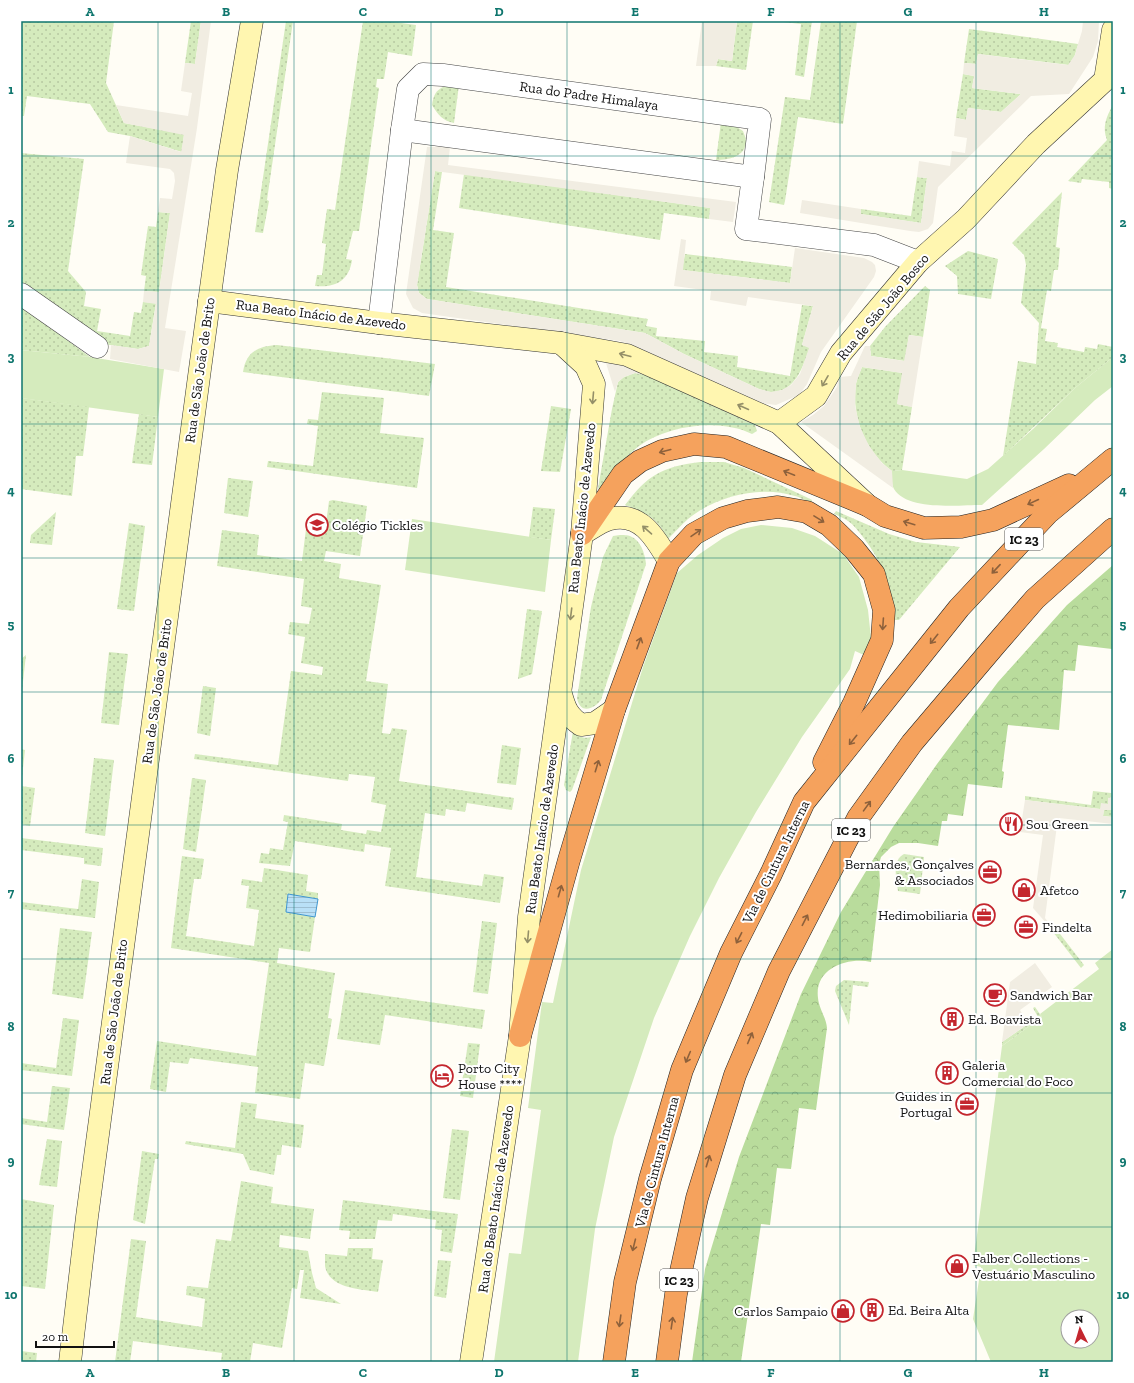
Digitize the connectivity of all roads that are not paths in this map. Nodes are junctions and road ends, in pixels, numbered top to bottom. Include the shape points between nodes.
1 (252, 21) edge
2 (1113, 30) edge
3 (1109, 77) edge
4 (402, 130) junction
5 (753, 177) junction
6 (918, 262) junction
7 (21, 294) edge
8 (209, 301) junction
9 (379, 322) junction
10 (561, 344) junction
11 (97, 347) dead end
12 (779, 423) junction
13 (1113, 459) edge
14 (1094, 474) junction
15 (867, 505) junction
16 (1113, 529) edge
17 (582, 534) junction
18 (669, 561) junction
19 (561, 694) junction
20 (614, 710) junction
21 (804, 802) junction
22 (520, 1036) junction
23 (70, 1362) edge
24 (471, 1362) edge
25 (614, 1362) edge
26 (667, 1362) edge

1 - 8 main road, Rua de São João de Brito via 227,170
2 - 3 main road, Rua de São João Bosco
3 - 6 main road, Rua de São João Bosco via 1036,144 966,219
4 - 5 street
4 - 5 street, Rua do Padre Himalaya via 408,89 423,74 443,75 760,119
4 - 9 street, Rua do Padre Himalaya
5 - 6 street, Rua do Padre Himalaya via 746,229 874,245
6 -> 12 main road, Rua de São João Bosco via 841,353 816,396
7 - 11 street
8 - 9 main road, Rua Beato Inácio de Azevedo
8 - 23 main road, Rua de São João de Brito via 89,1201
9 - 10 main road, Rua Beato Inácio de Azevedo
12 -> 10 main road via 627,355
10 -> 17 main road, Rua Beato Inácio de Azevedo via 586,366 594,384
12 - 15 main road
13 - 14 highway, Via de Cintura Interna / IC 23
14 -> 15 highway via 993,520 961,527 924,528 885,516
14 -> 21 highway, Via de Cintura Interna / IC 23 via 1048,513 959,608
15 -> 17 highway via 726,447 694,444 662,451 640,461 623,474
26 -> 16 highway, IC 23 via 676,1294 697,1198 735,1075 779,971 858,818 912,743 1035,599
18 -> 17 main road via 645,528 623,517 609,519
17 -> 19 main road, Rua Beato Inácio de Azevedo
20 -> 18 highway
18 -> 21 highway via 694,534 723,518 747,511 778,507 807,512 829,525 854,549 874,574 884,610 882,640 854,703
19 - 20 main road via 572,719 581,725 595,722
19 -> 22 main road, Rua Beato Inácio de Azevedo via 529,917
22 -> 20 highway
21 -> 25 highway, Via de Cintura Interna / IC 23 via 731,953 682,1070 650,1180 625,1282
22 - 24 main road, Rua do Beato Inácio de Azevedo

